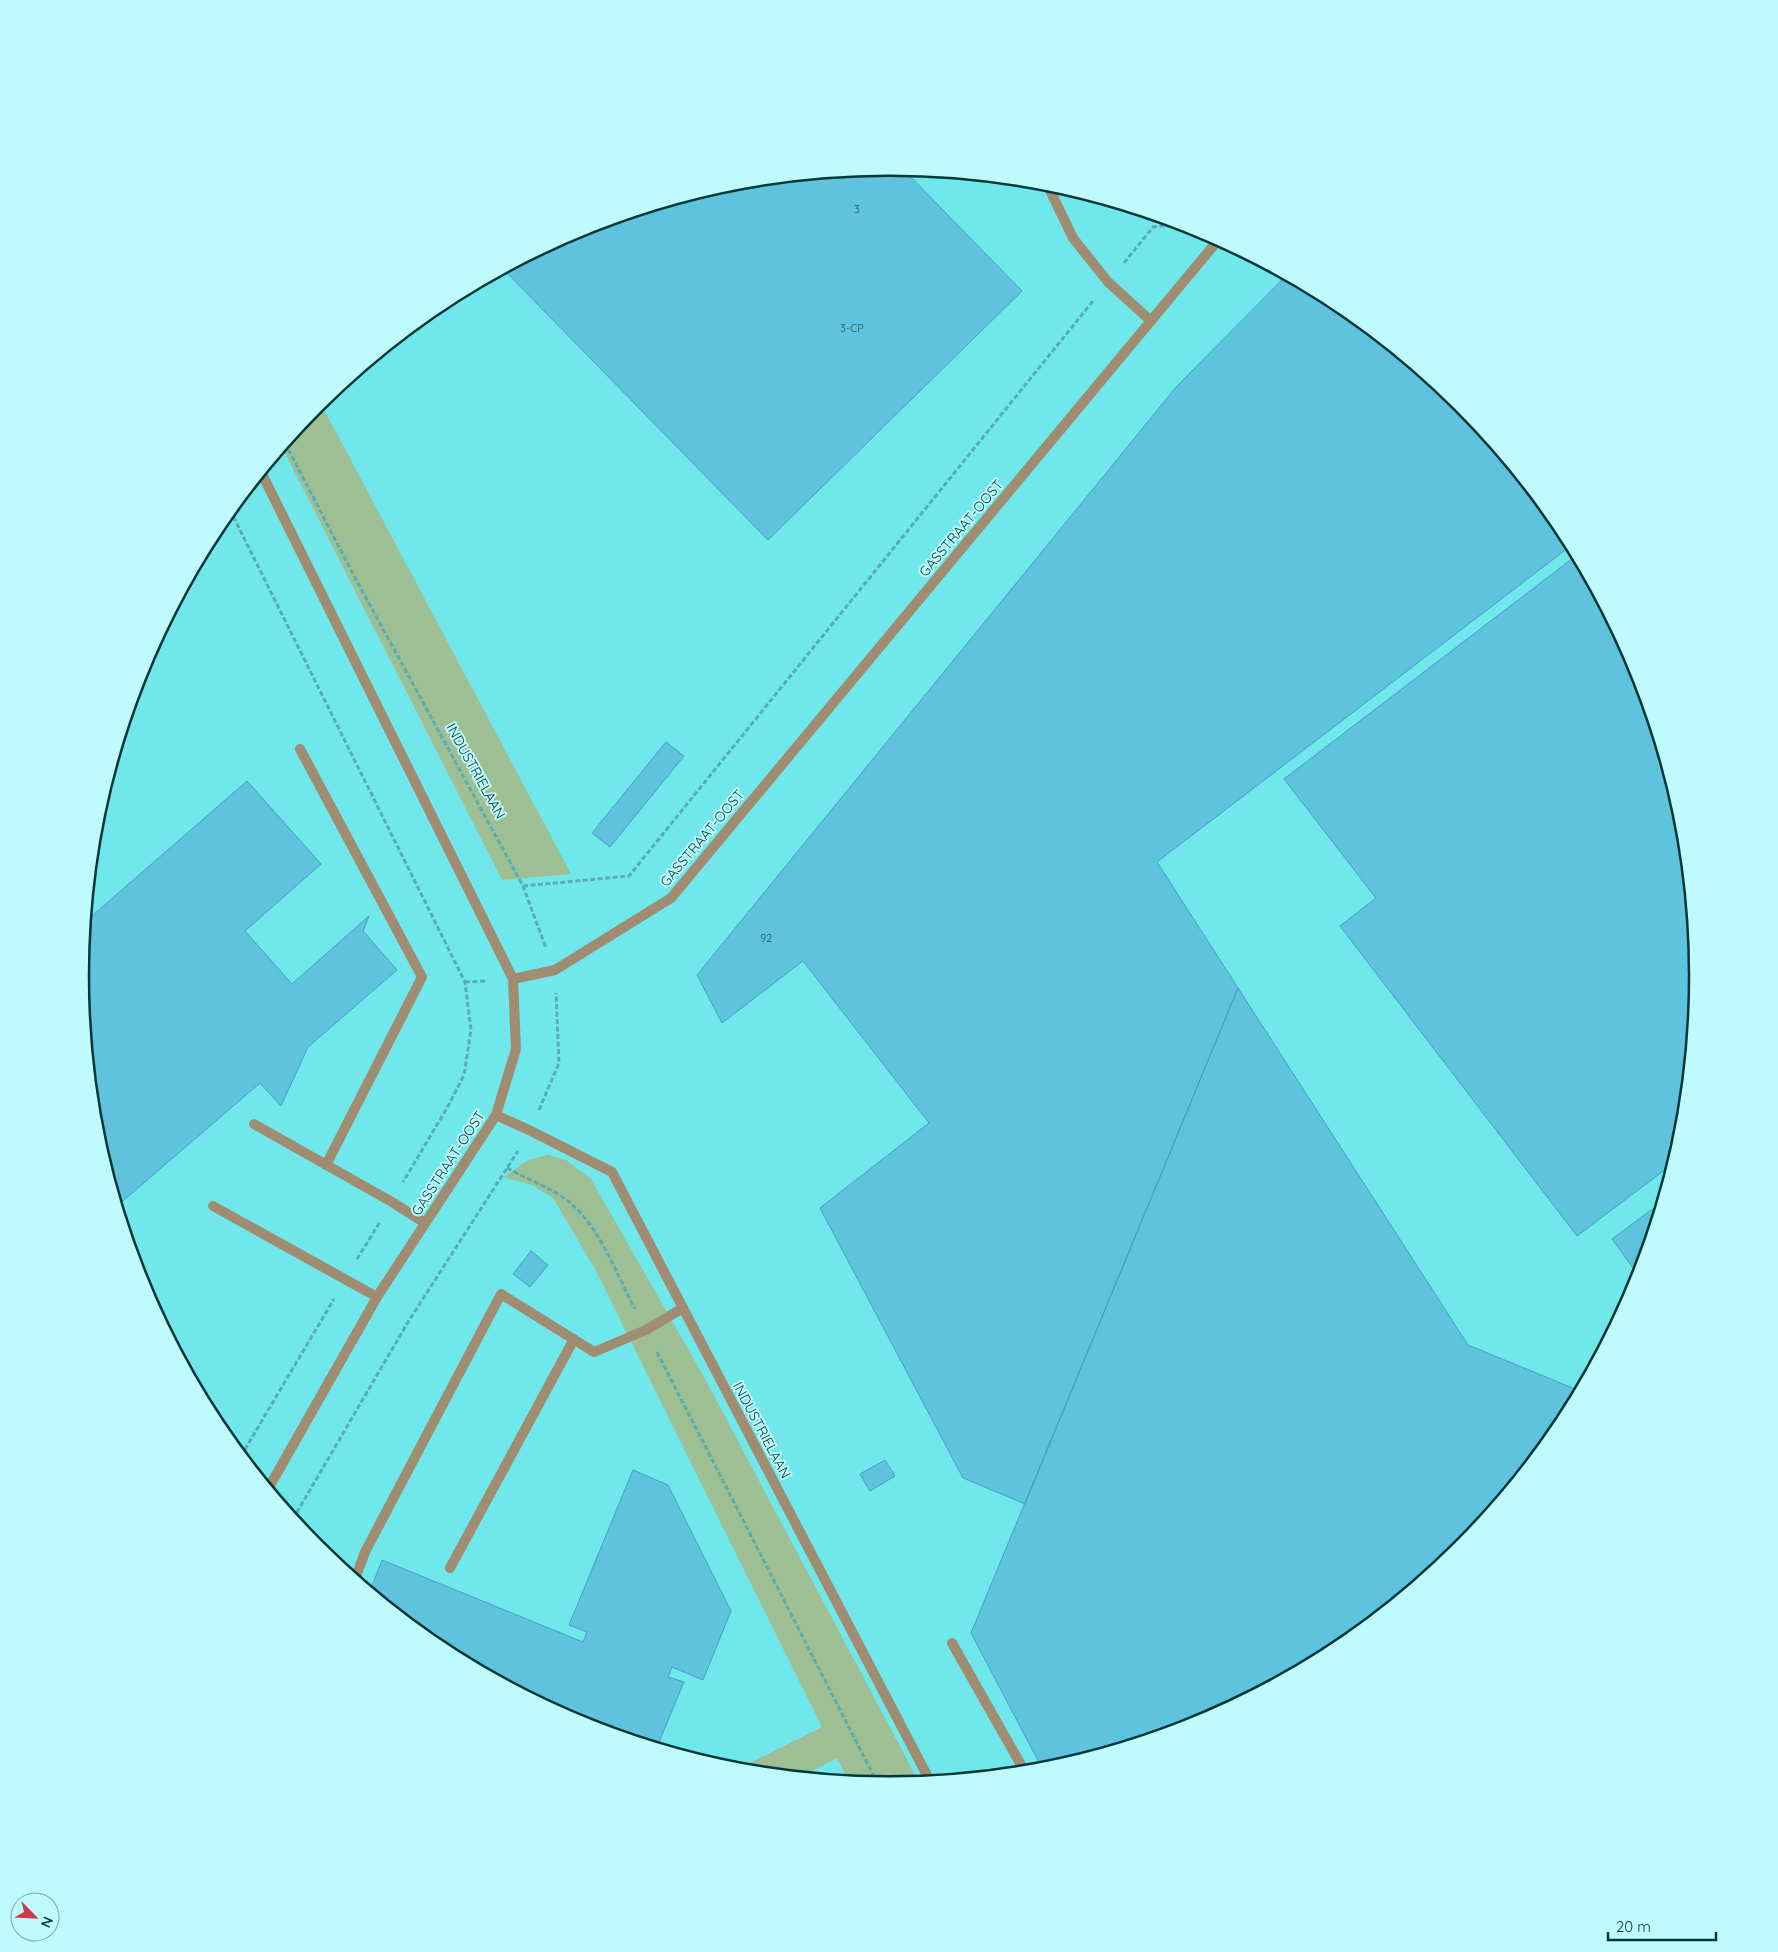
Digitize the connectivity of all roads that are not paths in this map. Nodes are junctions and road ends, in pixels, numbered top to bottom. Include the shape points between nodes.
1 (1051, 192) edge
2 (1214, 245) edge
3 (1151, 321) junction
4 (264, 477) edge
5 (300, 749) dead end
6 (513, 979) junction
7 (496, 1115) junction
8 (254, 1124) dead end
9 (326, 1165) junction
10 (213, 1206) dead end
11 (425, 1223) junction
12 (377, 1297) junction
13 (683, 1308) junction
14 (574, 1339) junction
15 (271, 1484) edge
16 (450, 1568) dead end
17 (357, 1574) edge
18 (952, 1643) dead end
19 (1021, 1765) edge
20 (927, 1775) edge

1 - 3 street via 1073,238 1108,282
2 - 3 street, GASSTRAAT-OOST
3 - 6 street, GASSTRAAT-OOST via 671,898 554,970
4 - 6 street
5 - 9 street via 422,976
6 - 7 street, GASSTRAAT-OOST via 516,1048
7 - 11 street, GASSTRAAT-OOST
7 - 13 street, INDUSTRIELAAN via 612,1172
8 - 9 street
9 - 11 street
10 - 12 street
11 - 12 street, GASSTRAAT-OOST
12 - 15 street, GASSTRAAT-OOST
13 - 14 street via 646,1330 594,1352
13 - 20 street, INDUSTRIELAAN
14 - 16 street
14 - 17 street via 501,1294 365,1552
18 - 19 street

